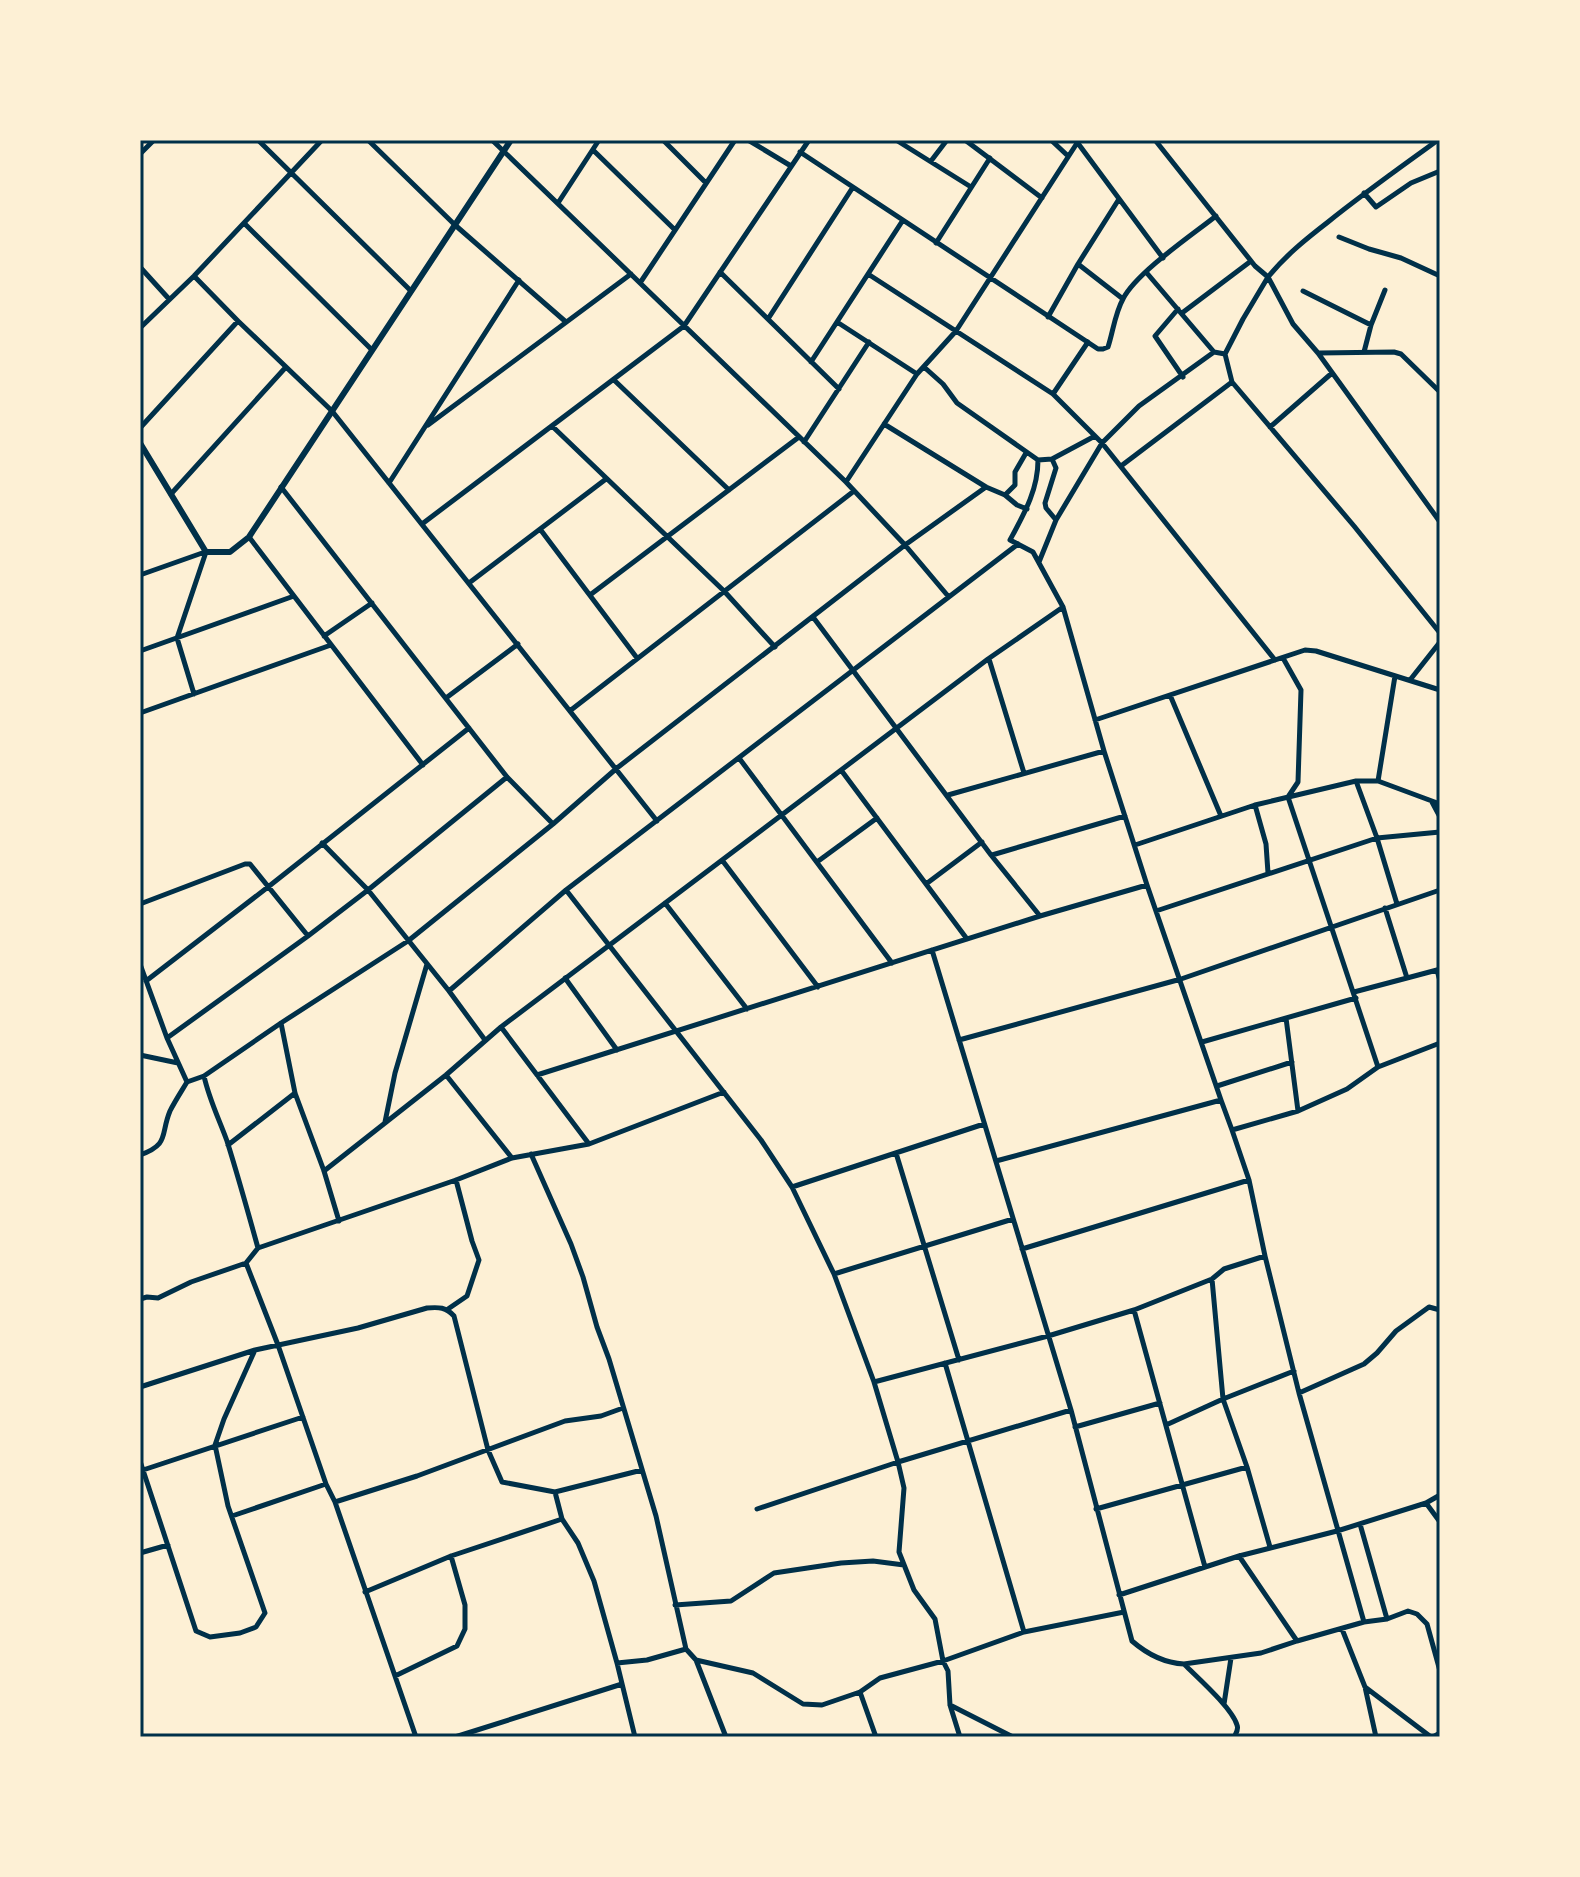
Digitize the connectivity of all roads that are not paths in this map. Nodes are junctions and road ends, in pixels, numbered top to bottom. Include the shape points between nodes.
1 (154, 140) edge
2 (258, 140) edge
3 (322, 140) edge
4 (368, 140) edge
5 (492, 140) edge
6 (511, 140) edge
7 (599, 140) edge
8 (735, 140) edge
9 (748, 140) edge
10 (809, 140) edge
11 (896, 140) edge
12 (947, 140) edge
13 (965, 140) edge
14 (1051, 140) edge
15 (1155, 140) edge
16 (1438, 140) edge
17 (667, 141) edge
18 (1078, 141) edge
19 (593, 150) junction
20 (504, 151) junction
21 (800, 152) junction
22 (140, 154) edge
23 (1068, 156) junction
24 (990, 158) junction
25 (931, 161) junction
26 (791, 166) junction
27 (1440, 171) edge
28 (292, 172) junction
29 (706, 183) junction
30 (853, 187) junction
31 (971, 187) junction
32 (1364, 193) junction
33 (1042, 198) junction
34 (1119, 199) junction
35 (558, 203) junction
36 (1216, 216) junction
37 (903, 220) junction
38 (244, 223) junction
39 (455, 225) junction
40 (675, 230) junction
41 (1339, 237) dead end
42 (936, 243) junction
43 (1163, 258) junction
44 (1251, 261) junction
45 (1078, 264) junction
46 (140, 267) edge
47 (720, 272) junction
48 (1146, 272) junction
49 (1438, 272) edge
50 (631, 274) junction
51 (868, 274) junction
52 (194, 276) junction
53 (1268, 277) junction
54 (990, 278) junction
55 (519, 280) junction
56 (640, 283) junction
57 (1385, 290) dead end
58 (411, 291) junction
59 (1303, 291) dead end
60 (169, 299) junction
61 (1123, 299) junction
62 (1180, 311) junction
63 (1048, 317) junction
64 (768, 319) junction
65 (238, 321) junction
66 (566, 322) junction
67 (837, 322) junction
68 (1371, 325) junction
69 (684, 326) junction
70 (140, 328) edge
71 (956, 331) junction
72 (869, 342) junction
73 (1088, 342) junction
74 (372, 350) junction
75 (1214, 352) junction
76 (1364, 352) junction
77 (1318, 353) junction
78 (1225, 354) junction
79 (811, 362) junction
80 (286, 367) junction
81 (924, 367) junction
82 (1332, 373) junction
83 (917, 374) junction
84 (1183, 377) junction
85 (614, 380) junction
86 (1232, 382) junction
87 (839, 389) junction
88 (1440, 392) edge
89 (1053, 394) junction
90 (332, 411) junction
91 (884, 424) junction
92 (428, 425) junction
93 (552, 426) junction
94 (1270, 427) junction
95 (140, 428) edge
96 (1095, 436) junction
97 (801, 439) junction
98 (140, 443) edge
99 (1102, 443) junction
100 (1026, 453) junction
101 (1052, 459) junction
102 (1038, 460) junction
103 (1121, 466) junction
104 (606, 479) junction
105 (846, 482) junction
106 (389, 483) junction
107 (281, 487) junction
108 (986, 487) junction
109 (729, 490) junction
110 (854, 491) junction
111 (171, 494) junction
112 (1005, 495) junction
113 (1027, 509) junction
114 (1056, 520) junction
115 (1440, 522) edge
116 (422, 524) junction
117 (540, 529) junction
118 (249, 537) junction
119 (667, 537) junction
120 (1018, 544) junction
121 (905, 545) junction
122 (206, 552) junction
123 (1039, 563) junction
124 (140, 575) edge
125 (469, 583) junction
126 (724, 591) junction
127 (590, 595) junction
128 (294, 596) junction
129 (948, 596) junction
130 (372, 603) junction
131 (1063, 607) junction
132 (813, 617) junction
133 (1440, 633) edge
134 (324, 636) junction
135 (177, 638) junction
136 (1440, 642) edge
137 (518, 644) junction
138 (331, 645) junction
139 (775, 647) junction
140 (140, 651) edge
141 (637, 658) junction
142 (1283, 658) junction
143 (988, 659) junction
144 (1275, 660) junction
145 (853, 670) junction
146 (1395, 676) junction
147 (1410, 680) junction
148 (1440, 690) edge
149 (194, 694) junction
150 (1170, 695) junction
151 (446, 698) junction
152 (571, 710) junction
153 (140, 713) edge
154 (1095, 720) junction
155 (469, 728) junction
156 (897, 728) junction
157 (1104, 751) junction
158 (739, 758) junction
159 (423, 765) junction
160 (617, 768) junction
161 (841, 770) junction
162 (1024, 773) junction
163 (507, 777) junction
164 (1356, 781) junction
165 (1378, 781) junction
166 (948, 795) junction
167 (1288, 797) junction
168 (1432, 802) junction
169 (1440, 804) edge
170 (1255, 805) junction
171 (782, 815) junction
172 (1125, 816) junction
173 (1221, 816) junction
174 (1440, 817) edge
175 (877, 818) junction
176 (657, 821) junction
177 (553, 824) junction
178 (1440, 832) edge
179 (1377, 838) junction
180 (982, 842) junction
181 (322, 843) junction
182 (1135, 845) junction
183 (991, 855) junction
184 (1309, 859) junction
185 (722, 860) junction
186 (817, 862) junction
187 (1268, 873) junction
188 (926, 884) junction
189 (1147, 885) junction
190 (268, 887) junction
191 (368, 890) junction
192 (566, 890) junction
193 (1440, 890) edge
194 (665, 903) junction
195 (140, 904) edge
196 (1397, 904) junction
197 (1385, 908) junction
198 (1156, 911) junction
199 (1040, 916) junction
200 (1331, 927) junction
201 (308, 936) junction
202 (967, 939) junction
203 (408, 941) junction
204 (609, 945) junction
205 (932, 950) junction
206 (892, 963) junction
207 (140, 964) edge
208 (427, 964) junction
209 (1438, 969) edge
210 (565, 978) junction
211 (1407, 978) junction
212 (1181, 979) junction
213 (146, 981) junction
214 (1440, 981) edge
215 (818, 987) junction
216 (449, 991) junction
217 (1355, 995) junction
218 (747, 1009) junction
219 (1286, 1018) junction
220 (281, 1023) junction
221 (501, 1027) junction
222 (675, 1032) junction
223 (167, 1038) junction
224 (485, 1040) junction
225 (959, 1040) junction
226 (1202, 1042) junction
227 (1440, 1043) edge
228 (617, 1050) junction
229 (140, 1055) edge
230 (1292, 1062) junction
231 (179, 1063) junction
232 (1378, 1067) junction
233 (446, 1075) junction
234 (537, 1075) junction
235 (204, 1076) junction
236 (187, 1082) junction
237 (1217, 1086) junction
238 (724, 1092) junction
239 (295, 1093) junction
240 (1221, 1100) junction
241 (1298, 1111) junction
242 (385, 1123) junction
243 (984, 1124) junction
244 (1232, 1130) junction
245 (589, 1144) junction
246 (228, 1145) junction
247 (896, 1153) junction
248 (531, 1154) junction
249 (140, 1155) edge
250 (512, 1158) junction
251 (996, 1161) junction
252 (324, 1171) junction
253 (456, 1180) junction
254 (1249, 1180) junction
255 (792, 1187) junction
256 (1013, 1219) junction
257 (339, 1221) junction
258 (925, 1246) junction
259 (258, 1248) junction
260 (1022, 1249) junction
261 (1265, 1256) junction
262 (246, 1263) junction
263 (834, 1274) junction
264 (1212, 1279) junction
265 (140, 1299) edge
266 (448, 1309) junction
267 (1134, 1310) junction
268 (1440, 1310) edge
269 (1048, 1336) junction
270 (278, 1345) junction
271 (255, 1350) junction
272 (959, 1360) junction
273 (945, 1363) junction
274 (1294, 1371) junction
275 (874, 1382) junction
276 (140, 1387) edge
277 (1299, 1393) junction
278 (1223, 1399) junction
279 (1160, 1403) junction
280 (623, 1408) junction
281 (1071, 1410) junction
282 (303, 1417) junction
283 (1166, 1425) junction
284 (1075, 1427) junction
285 (967, 1441) junction
286 (215, 1445) junction
287 (488, 1450) junction
288 (140, 1461) edge
289 (898, 1462) junction
290 (1247, 1467) junction
291 (143, 1470) junction
292 (642, 1470) junction
293 (326, 1484) junction
294 (1182, 1485) junction
295 (555, 1492) junction
296 (1440, 1495) edge
297 (335, 1502) junction
298 (1426, 1503) junction
299 (757, 1509) dead end
300 (1096, 1509) junction
301 (232, 1516) junction
302 (562, 1519) junction
303 (1440, 1522) edge
304 (1360, 1524) junction
305 (1337, 1531) junction
306 (168, 1545) junction
307 (1270, 1547) junction
308 (140, 1553) edge
309 (451, 1556) junction
310 (1239, 1556) junction
311 (904, 1565) junction
312 (1205, 1567) junction
313 (365, 1592) junction
314 (1119, 1595) junction
315 (675, 1605) junction
316 (1124, 1612) junction
317 (1387, 1619) junction
318 (1364, 1622) junction
319 (1342, 1629) junction
320 (1024, 1632) junction
321 (1297, 1641) junction
322 (686, 1649) junction
323 (1231, 1658) junction
324 (696, 1660) junction
325 (943, 1661) junction
326 (617, 1663) junction
327 (1184, 1664) junction
328 (1440, 1671) edge
329 (395, 1676) junction
330 (622, 1684) junction
331 (1365, 1687) junction
332 (860, 1692) junction
333 (950, 1705) junction
334 (1224, 1705) junction
335 (1440, 1733) edge
336 (416, 1737) edge
337 (455, 1737) edge
338 (635, 1737) edge
339 (726, 1737) edge
340 (876, 1737) edge
341 (960, 1737) edge
342 (1013, 1737) edge
343 (1234, 1737) edge
344 (1376, 1737) edge
345 (1432, 1737) edge

1 - 22 street
2 - 28 street
3 - 28 street
4 - 39 street
5 - 20 street
6 - 20 street
7 - 19 street
8 - 29 street
9 - 26 street
10 - 21 street
11 - 25 street
12 - 25 street
13 - 24 street
14 - 23 street
15 - 36 street
16 - 32 street
17 - 29 street
18 - 23 street
18 - 34 street
19 - 35 street
19 - 40 street
20 - 35 street
20 - 39 street
21 - 26 street
21 - 30 street
23 - 33 street
24 - 31 street
24 - 33 street
25 - 31 street
26 - 47 street
27 - 32 street via 1376,207
28 - 38 street
28 - 58 street
29 - 40 street
30 - 37 street
30 - 64 street
31 - 42 street
32 - 53 street
33 - 54 street
34 - 43 street
34 - 45 street
35 - 50 street
36 - 43 street
36 - 44 street
37 - 42 street
37 - 51 street
38 - 52 street
38 - 74 street
39 - 55 street
39 - 58 street
40 - 56 street
41 - 49 street
42 - 54 street
43 - 48 street
44 - 53 street
44 - 62 street
45 - 61 street
45 - 63 street
46 - 60 street
47 - 64 street
47 - 69 street
48 - 61 street
48 - 62 street
50 - 56 street
50 - 66 street
51 - 67 street
51 - 71 street
52 - 60 street
52 - 65 street
53 - 77 street via 1293,324
53 - 78 street
54 - 63 street
54 - 71 street
55 - 66 street
55 - 92 street
56 - 69 street
57 - 68 street
58 - 74 street
59 - 68 street
60 - 70 street
61 - 73 street via 1108,347 1098,349
62 - 75 street
62 - 84 street via 1155,336
63 - 73 street
64 - 79 street
65 - 80 street
65 - 95 street
66 - 92 street
67 - 72 street
67 - 79 street
68 - 76 street
69 - 85 street
69 - 97 street
71 - 81 street
71 - 89 street
72 - 83 street
72 - 87 street
73 - 89 street
74 - 90 street
75 - 78 street
75 - 84 street
76 - 77 street
76 - 88 street via 1401,354
77 - 82 street
78 - 86 street
79 - 87 street
80 - 90 street
80 - 111 street
81 - 83 street
81 - 100 street via 957,403
82 - 94 street
82 - 115 street
83 - 91 street
84 - 99 street via 1139,406
85 - 93 street
85 - 109 street
86 - 94 street
86 - 103 street
87 - 97 street
89 - 96 street
90 - 106 street
90 - 107 street
91 - 105 street
91 - 108 street
92 - 106 street
93 - 104 street
93 - 116 street
94 - 133 street
96 - 99 street
96 - 101 street
97 - 105 street
97 - 109 street
98 - 111 street
99 - 103 street
99 - 114 street
100 - 102 street
100 - 112 street via 1015,472 1015,485
101 - 102 street
101 - 114 street via 1056,470 1045,503
102 - 113 street
103 - 144 street
104 - 117 street
104 - 119 street
105 - 110 street
106 - 116 street
107 - 118 street
107 - 130 street
108 - 112 street
108 - 121 street
109 - 119 street
110 - 121 street
110 - 126 street
111 - 122 street
112 - 113 street
113 - 120 street via 1010,540
114 - 123 street
116 - 125 street
117 - 125 street
117 - 127 street
118 - 122 street via 230,552
118 - 128 street
119 - 126 street
119 - 127 street
120 - 123 street via 1033,552
120 - 129 street
121 - 129 street
121 - 132 street
122 - 124 street
122 - 135 street
123 - 131 street
125 - 137 street
126 - 139 street
126 - 141 street
127 - 141 street
128 - 134 street
128 - 135 street
129 - 145 street
130 - 134 street
130 - 151 street
131 - 143 street
131 - 154 street
132 - 139 street
132 - 145 street
134 - 138 street
135 - 140 street
135 - 149 street
136 - 147 street
137 - 151 street
137 - 152 street
138 - 149 street
138 - 159 street
139 - 160 street
141 - 152 street
142 - 144 street
142 - 146 street via 1311,650
142 - 167 street via 1301,690 1298,782
143 - 156 street
143 - 162 street
144 - 150 street
145 - 156 street
145 - 158 street
146 - 147 street
146 - 165 street
147 - 148 street
149 - 153 street
150 - 154 street
150 - 173 street
151 - 155 street
152 - 160 street
154 - 157 street
155 - 159 street
155 - 163 street
156 - 161 street
156 - 166 street
157 - 162 street
157 - 172 street
158 - 171 street
158 - 176 street
159 - 181 street
160 - 176 street
160 - 177 street
161 - 171 street
161 - 175 street
162 - 166 street
163 - 177 street
163 - 191 street
164 - 165 street
164 - 167 street
164 - 179 street
165 - 168 street
166 - 180 street
167 - 170 street
167 - 184 street
168 - 169 street
168 - 174 street
170 - 173 street
170 - 187 street
171 - 185 street
171 - 186 street
172 - 182 street
172 - 183 street
173 - 182 street
175 - 186 street
175 - 188 street
176 - 192 street
177 - 203 street
178 - 179 street
179 - 184 street
179 - 196 street
180 - 183 street
180 - 188 street
181 - 190 street
181 - 191 street
182 - 189 street
183 - 199 street
184 - 187 street
184 - 200 street
185 - 194 street
185 - 215 street
186 - 206 street
187 - 198 street
188 - 202 street
189 - 198 street
189 - 199 street
190 - 195 street via 254,867 245,864
190 - 201 street
190 - 213 street
191 - 201 street
191 - 203 street
192 - 204 street
192 - 216 street
193 - 196 street
194 - 204 street
194 - 218 street
196 - 197 street
197 - 200 street
197 - 211 street
198 - 212 street
199 - 202 street
200 - 212 street
200 - 217 street
201 - 223 street
202 - 205 street
203 - 208 street
203 - 220 street
204 - 210 street
204 - 222 street
205 - 206 street
205 - 225 street
206 - 215 street
207 - 213 street
208 - 216 street
208 - 242 street
209 - 211 street
209 - 214 street
210 - 221 street
210 - 228 street
211 - 217 street
212 - 225 street
212 - 226 street
213 - 223 street
215 - 218 street
216 - 224 street
217 - 219 street
217 - 232 street
218 - 222 street
219 - 226 street
219 - 230 street
220 - 235 street
220 - 239 street
221 - 224 street
221 - 234 street
222 - 228 street
222 - 238 street
223 - 231 street
224 - 233 street
225 - 243 street
226 - 237 street
227 - 232 street
228 - 234 street
229 - 231 street
230 - 237 street
230 - 241 street
231 - 236 street
232 - 241 street via 1347,1089
233 - 242 street
233 - 250 street
234 - 245 street
235 - 236 street
235 - 246 street
236 - 249 street via 157,1148
237 - 240 street
238 - 245 street
238 - 255 street
239 - 246 street
239 - 252 street
240 - 244 street
240 - 251 street
241 - 244 street
242 - 252 street
243 - 247 street
243 - 251 street
244 - 254 street
245 - 248 street
246 - 259 street
247 - 255 street
247 - 258 street
248 - 250 street
248 - 280 street via 571,1244
250 - 253 street
251 - 256 street
252 - 257 street
253 - 257 street
253 - 266 street via 479,1260 467,1296
254 - 260 street
254 - 261 street
255 - 263 street
256 - 258 street
256 - 260 street
257 - 259 street
258 - 263 street
258 - 272 street
259 - 262 street
260 - 269 street
261 - 264 street via 1224,1269
261 - 274 street
262 - 265 street via 158,1298
262 - 270 street
263 - 275 street
264 - 267 street
264 - 278 street
266 - 270 street via 427,1308
266 - 287 street
267 - 269 street
267 - 279 street
268 - 277 street via 1429,1307 1364,1364
269 - 272 street
269 - 281 street
270 - 271 street
270 - 282 street
271 - 276 street
271 - 286 street
272 - 273 street
273 - 275 street
273 - 285 street
274 - 277 street
274 - 278 street
275 - 289 street
277 - 305 street
278 - 283 street
278 - 290 street
279 - 283 street
279 - 284 street
280 - 287 street via 565,1421
280 - 292 street
281 - 284 street
281 - 285 street
282 - 286 street
282 - 293 street
283 - 294 street
284 - 300 street
285 - 289 street
285 - 320 street
286 - 291 street
286 - 301 street
287 - 295 street via 502,1482
287 - 297 street
288 - 291 street
289 - 299 street
289 - 311 street via 904,1488 899,1552
290 - 294 street
290 - 307 street
291 - 306 street
292 - 295 street
292 - 315 street
293 - 297 street
293 - 301 street
294 - 300 street
294 - 312 street
295 - 302 street
296 - 298 street
297 - 313 street
298 - 303 street
298 - 304 street
300 - 314 street
301 - 306 street via 265,1613 256,1627 210,1637 196,1631
302 - 309 street
302 - 326 street via 594,1581
304 - 305 street
304 - 317 street
305 - 307 street
305 - 318 street
306 - 308 street
307 - 310 street
309 - 313 street
309 - 329 street via 465,1605 465,1629 457,1646
310 - 312 street
310 - 321 street
311 - 315 street via 873,1561 774,1573 731,1601
311 - 325 street via 935,1619
312 - 314 street
313 - 329 street
314 - 316 street
315 - 322 street
316 - 320 street
316 - 327 street via 1132,1641 1143,1651
317 - 318 street
317 - 328 street via 1408,1611 1417,1614 1427,1624
318 - 319 street
319 - 321 street
319 - 331 street
320 - 325 street
321 - 323 street
322 - 324 street
322 - 326 street
323 - 327 street
323 - 334 street
324 - 332 street via 753,1673 803,1704 822,1705
324 - 339 street
325 - 332 street via 880,1678
325 - 333 street
326 - 330 street
327 - 334 street
329 - 336 street
330 - 337 street
330 - 338 street
331 - 344 street
331 - 345 street
332 - 340 street
333 - 341 street
333 - 342 street
334 - 343 street via 1237,1725
335 - 345 street

